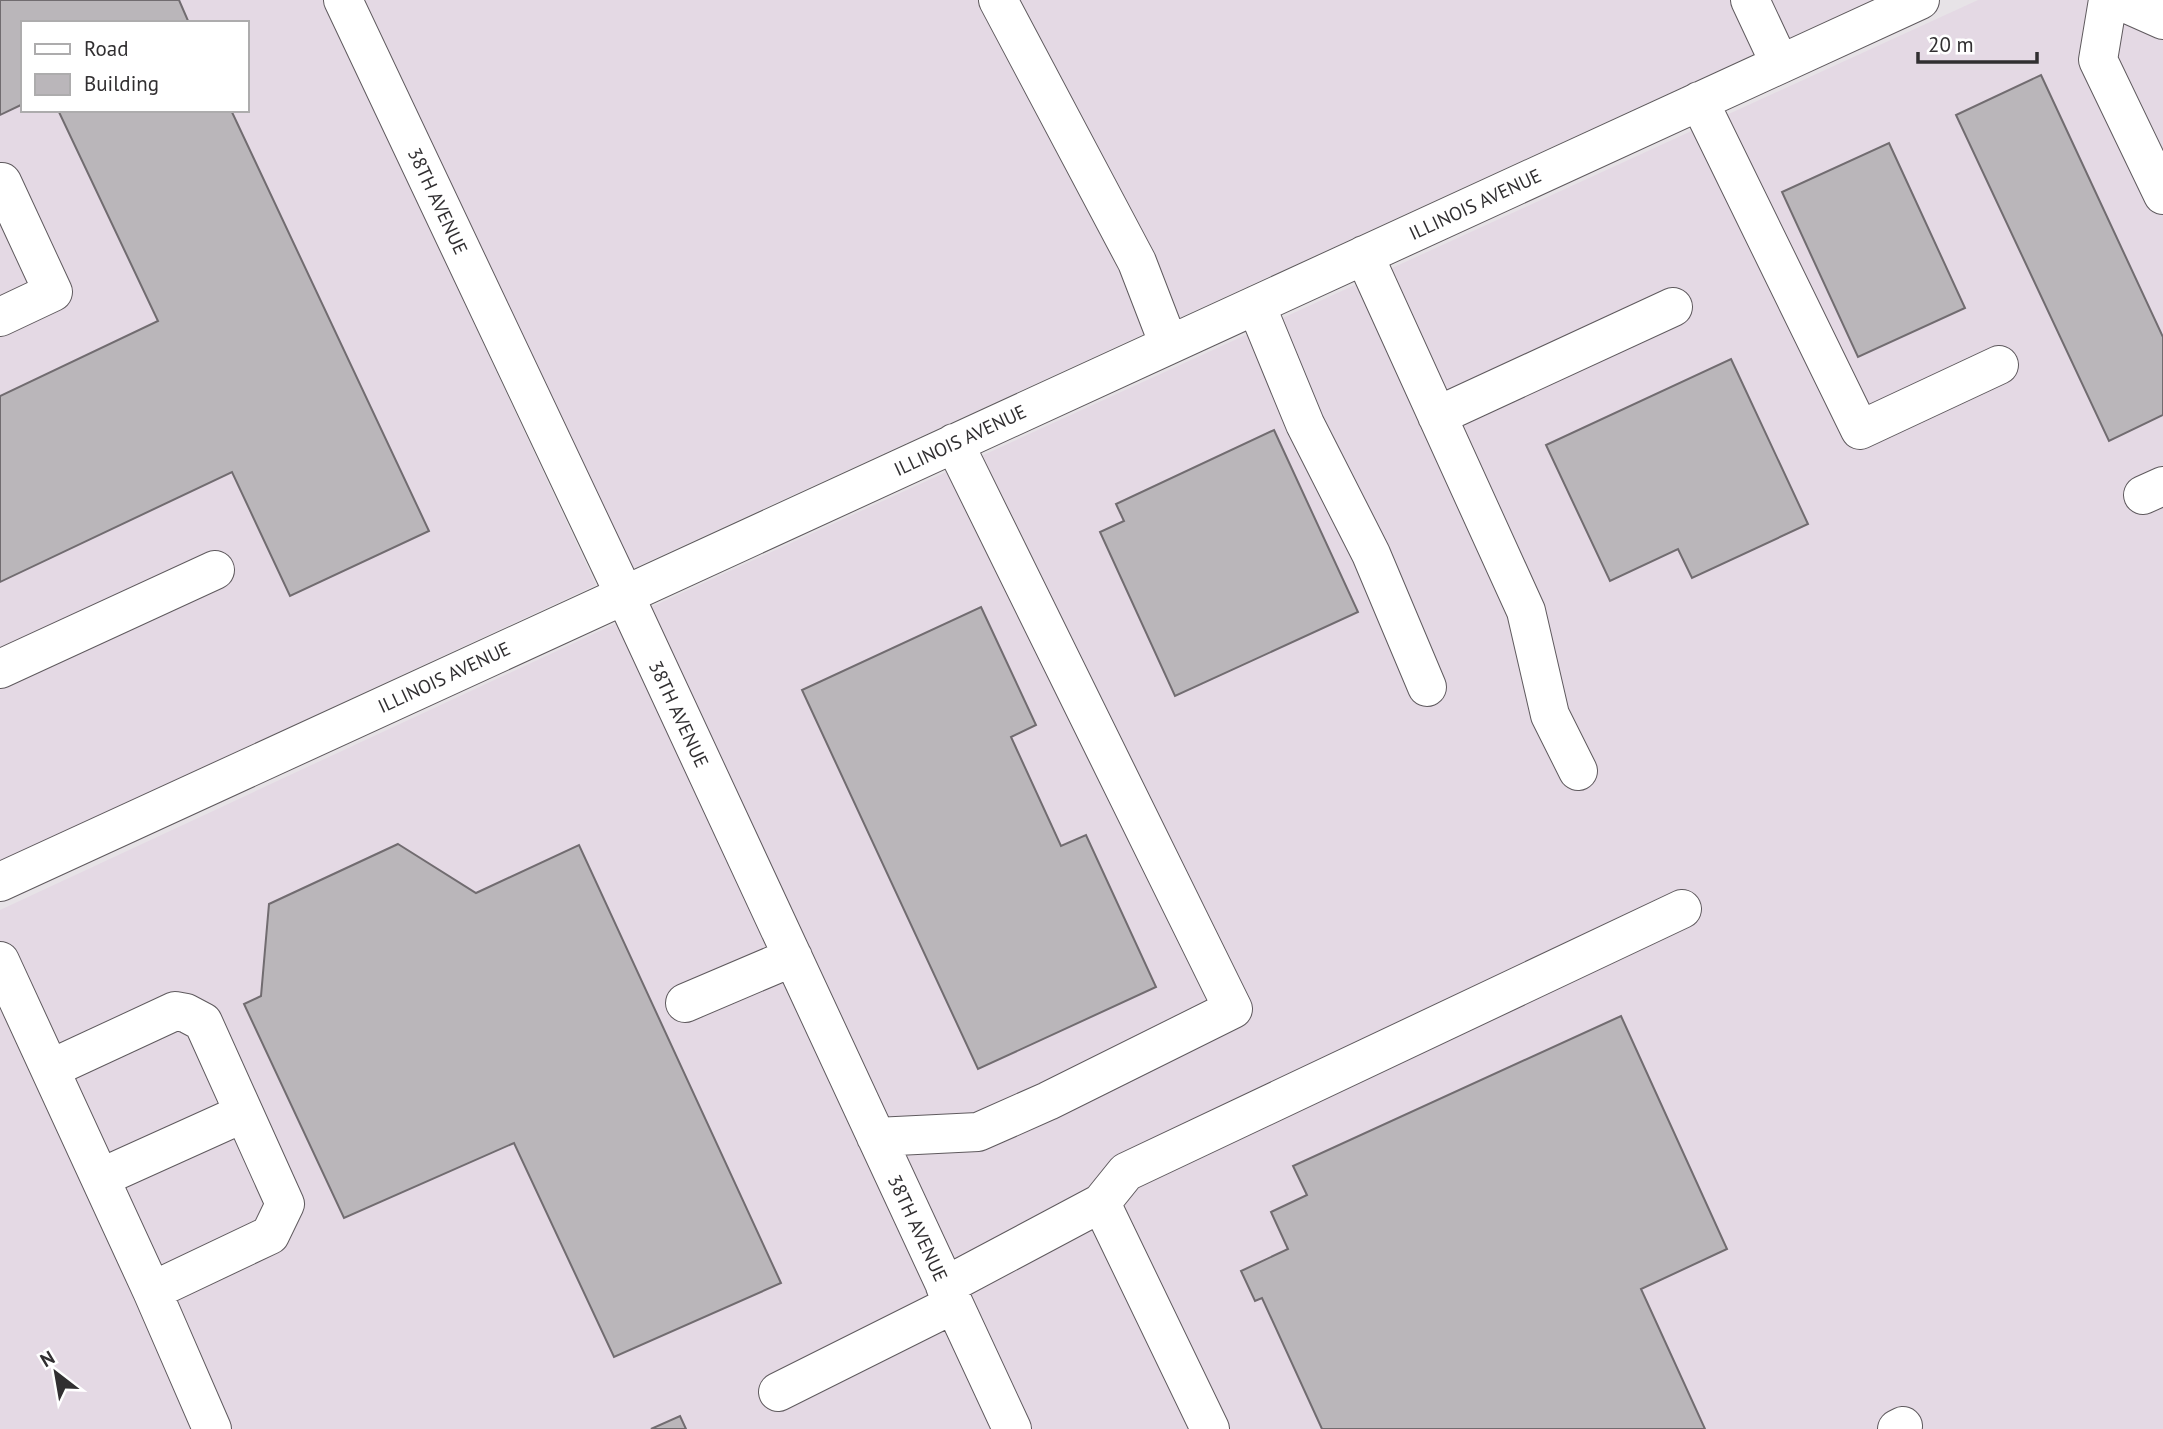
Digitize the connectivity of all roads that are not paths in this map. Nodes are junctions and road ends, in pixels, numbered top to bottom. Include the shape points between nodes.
1 (343, 0) edge
2 (998, 0) edge
3 (1750, 0) edge
4 (1920, 0) edge
5 (2108, 0) edge
6 (2118, 0) edge
7 (2163, 20) edge
8 (1780, 64) junction
9 (1699, 101) junction
10 (0, 183) edge
11 (2163, 195) edge
12 (1364, 255) junction
13 (1255, 305) junction
14 (1673, 307) dead end
15 (0, 317) edge
16 (1169, 345) junction
17 (1998, 365) dead end
18 (1437, 416) junction
19 (954, 443) junction
20 (215, 570) dead end
21 (624, 594) junction
22 (0, 669) edge
23 (1427, 687) dead end
24 (1578, 771) dead end
25 (0, 882) edge
26 (1682, 909) dead end
27 (793, 957) junction
28 (0, 961) edge
29 (685, 1003) dead end
30 (50, 1069) junction
31 (244, 1113) junction
32 (876, 1137) junction
33 (100, 1178) junction
34 (1101, 1203) junction
35 (152, 1291) junction
36 (950, 1295) junction
37 (778, 1392) dead end
38 (212, 1429) edge
39 (1012, 1429) edge
40 (1210, 1429) edge

1 - 21 street, 38TH AVENUE
2 - 16 street via 1137,262
3 - 8 street
4 - 8 street, ILLINOIS AVENUE
5 - 11 street via 2098,60
6 - 7 street
8 - 9 street, ILLINOIS AVENUE
9 - 12 street, ILLINOIS AVENUE
9 - 17 street via 1860,430
10 - 15 street via 53,292
12 - 13 street, ILLINOIS AVENUE
12 - 18 street
13 - 16 street, ILLINOIS AVENUE
13 - 23 street via 1305,424 1371,554
14 - 18 street
16 - 19 street, ILLINOIS AVENUE
18 - 24 street via 1526,611 1550,715
19 - 21 street, ILLINOIS AVENUE
19 - 32 street via 1233,1009 978,1132
20 - 22 street
21 - 25 street, ILLINOIS AVENUE
21 - 27 street, 38TH AVENUE
26 - 34 street via 1126,1172
27 - 29 street
27 - 32 street, 38TH AVENUE
28 - 30 street
30 - 31 street via 175,1011 187,1013 203,1022
30 - 33 street
31 - 33 street
31 - 35 street via 285,1204 270,1235
32 - 36 street, 38TH AVENUE
33 - 35 street
34 - 36 street
34 - 40 street
35 - 38 street
36 - 37 street
36 - 39 street, 38TH AVENUE

